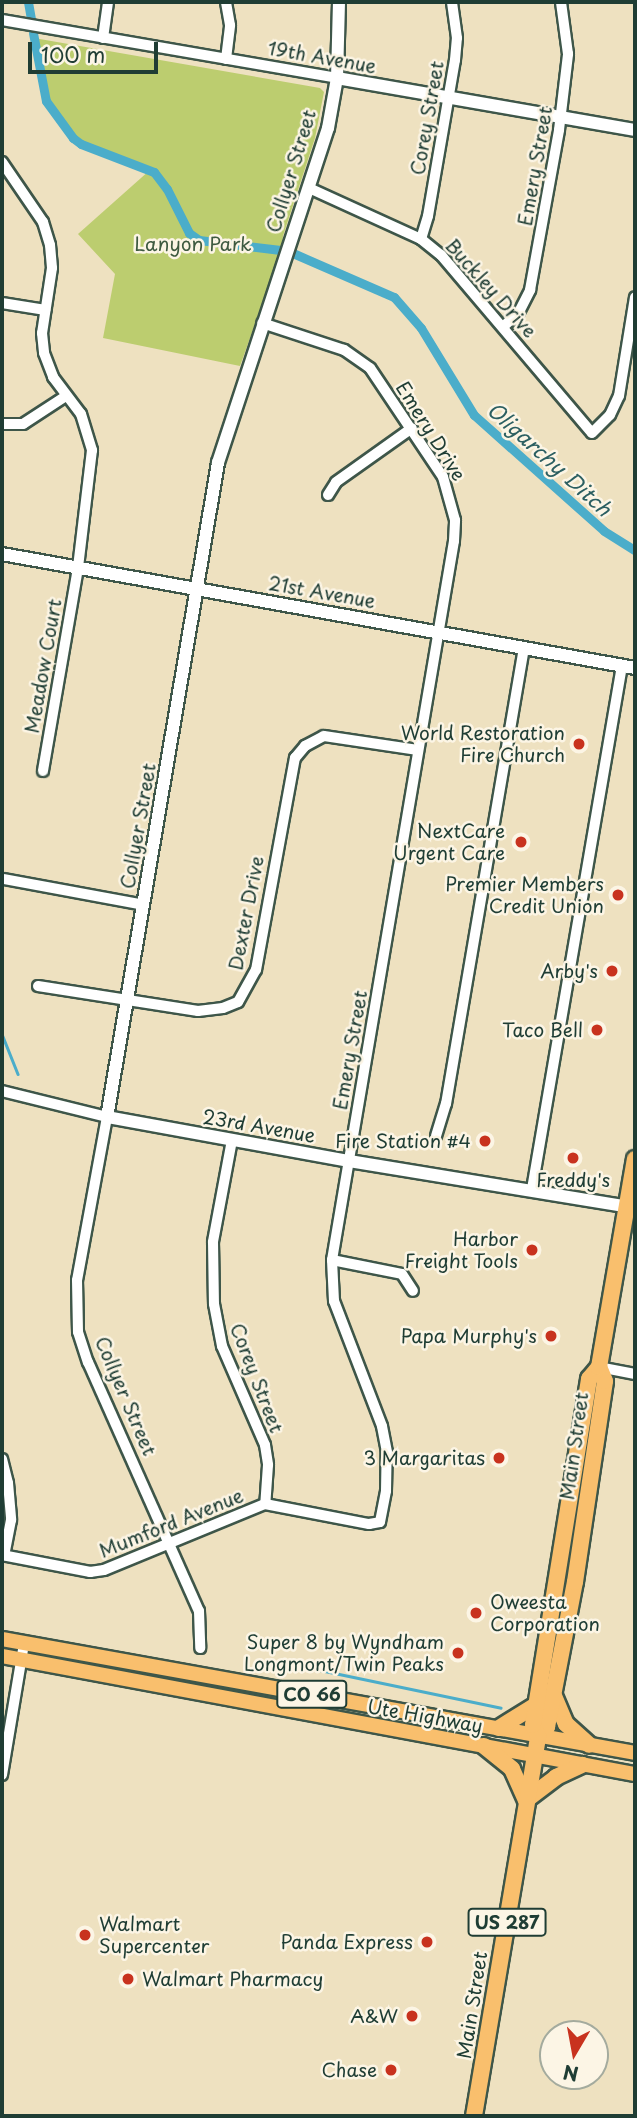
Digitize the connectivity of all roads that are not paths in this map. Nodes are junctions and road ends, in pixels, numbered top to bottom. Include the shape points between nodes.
1 (108, 2) edge
2 (226, 2) edge
3 (339, 2) edge
4 (452, 2) edge
5 (561, 2) edge
6 (2, 20) edge
7 (103, 38) junction
8 (226, 59) junction
9 (337, 78) junction
10 (449, 97) junction
11 (561, 118) junction
12 (635, 131) edge
13 (2, 162) edge
14 (309, 188) junction
15 (421, 239) junction
16 (635, 297) edge
17 (2, 303) edge
18 (46, 310) junction
19 (262, 323) junction
20 (504, 326) junction
21 (66, 396) junction
22 (2, 424) edge
23 (412, 428) junction
24 (328, 495) dead end
25 (2, 554) edge
26 (78, 568) junction
27 (195, 589) junction
28 (438, 632) junction
29 (524, 648) junction
30 (629, 667) edge
31 (418, 750) junction
32 (43, 771) dead end
33 (4, 879) edge
34 (144, 905) junction
35 (38, 986) dead end
36 (128, 1000) junction
37 (2, 1091) edge
38 (107, 1117) junction
39 (436, 1136) dead end
40 (232, 1140) junction
41 (635, 1158) edge
42 (349, 1161) junction
43 (532, 1189) junction
44 (631, 1207) edge
45 (332, 1260) junction
46 (413, 1291) dead end
47 (599, 1367) junction
48 (635, 1374) edge
49 (2, 1459) edge
50 (265, 1504) junction
51 (383, 1508) joint
52 (169, 1543) junction
53 (3, 1555) edge
54 (2, 1639) edge
55 (24, 1643) junction
56 (200, 1648) dead end
57 (2, 1656) edge
58 (20, 1660) junction
59 (554, 1696) junction
60 (536, 1705) junction
61 (499, 1728) junction
62 (538, 1736) junction
63 (589, 1745) junction
64 (484, 1746) junction
65 (635, 1753) edge
66 (534, 1756) junction
67 (582, 1765) junction
68 (635, 1774) edge
69 (2, 1775) edge
70 (526, 1800) junction
71 (474, 2116) edge

1 - 7 street
2 - 8 street via 230,24
3 - 9 street, Collyer Street
4 - 10 street, Corey Street via 457,38
5 - 11 street, Emery Street via 568,54
6 - 7 street, 19th Avenue
7 - 8 street, 19th Avenue
8 - 9 street, 19th Avenue
9 - 10 street, 19th Avenue
9 - 14 street, Collyer Street via 328,128
10 - 11 street, 19th Avenue
10 - 15 street, Corey Street
11 - 12 street, 19th Avenue
11 - 20 street, Emery Street via 530,290 519,312
13 - 18 street, Meadow Court via 35,206 49,242
14 - 15 street, Buckley Drive
14 - 19 street, Collyer Street
15 - 20 street, Buckley Drive
16 - 20 street, Buckley Drive via 619,396 610,415 592,433
17 - 18 street
18 - 21 street, Meadow Court via 44,353
19 - 23 street, Emery Drive via 344,350 362,361
19 - 27 street, Collyer Street via 218,463
21 - 22 street via 23,424
21 - 26 street, Meadow Court via 81,414 92,450
23 - 24 street via 336,482
23 - 28 street, Emery Drive via 443,477 454,520
25 - 26 street, 21st Avenue
26 - 27 street, 21st Avenue
26 - 32 street, Meadow Court
27 - 28 street, 21st Avenue
27 - 34 street, Collyer Street
28 - 29 street, 21st Avenue
28 - 31 street, Emery Street
29 - 30 street, 21st Avenue
29 - 39 street via 446,1104
30 - 43 street
31 - 36 street, Dexter Drive via 335,736 314,739 305,746 292,766 250,985 238,1002 206,1011
31 - 42 street, Emery Street
33 - 34 street
34 - 36 street, Collyer Street
35 - 36 street, Dexter Drive
36 - 38 street, Collyer Street
37 - 38 street, 23rd Avenue
38 - 40 street, 23rd Avenue
38 - 52 street, Collyer Street via 76,1280 78,1332
40 - 42 street, 23rd Avenue
40 - 50 street, Corey Street via 213,1242 214,1304 222,1346 265,1446
41 - 44 highway, Main Street / US 287
42 - 43 street, 23rd Avenue
42 - 45 street, Emery Street
43 - 44 street, 23rd Avenue
44 - 47 highway, Main Street / US 287
45 - 46 street via 402,1274
45 - 51 street, Emery Street via 334,1301 382,1426 388,1472
47 - 48 street
47 - 59 highway, Main Street / US 287 via 605,1381
47 - 60 highway, Main Street / US 287 via 589,1379
49 - 53 street via 11,1520
50 - 51 street, Mumford Avenue via 369,1524 380,1522
50 - 52 street, Mumford Avenue
52 - 53 street, Mumford Avenue via 90,1572
52 - 56 street, Collyer Street via 199,1611
54 - 55 main road, Ute Highway / CO 66
55 - 58 street
55 - 61 main road, Ute Highway / CO 66
57 - 58 main road, Ute Highway / CO 66
58 - 64 main road, Ute Highway / CO 66
58 - 69 street
59 - 62 highway, Main Street / US 287 via 547,1727
59 - 63 highway via 566,1724
60 - 61 highway
60 - 62 highway, Main Street / US 287 via 533,1725
61 - 62 main road, Ute Highway / CO 66
62 - 63 main road, Ute Highway / CO 66
62 - 66 highway, Main Street / US 287
63 - 65 main road, Ute Highway / CO 66
64 - 66 main road, Ute Highway / CO 66
64 - 70 highway via 512,1769
66 - 67 main road, Ute Highway / CO 66
66 - 70 highway, Main Street / US 287
67 - 68 main road, Ute Highway / CO 66
67 - 70 highway via 556,1777
70 - 71 highway, Main Street / US 287

